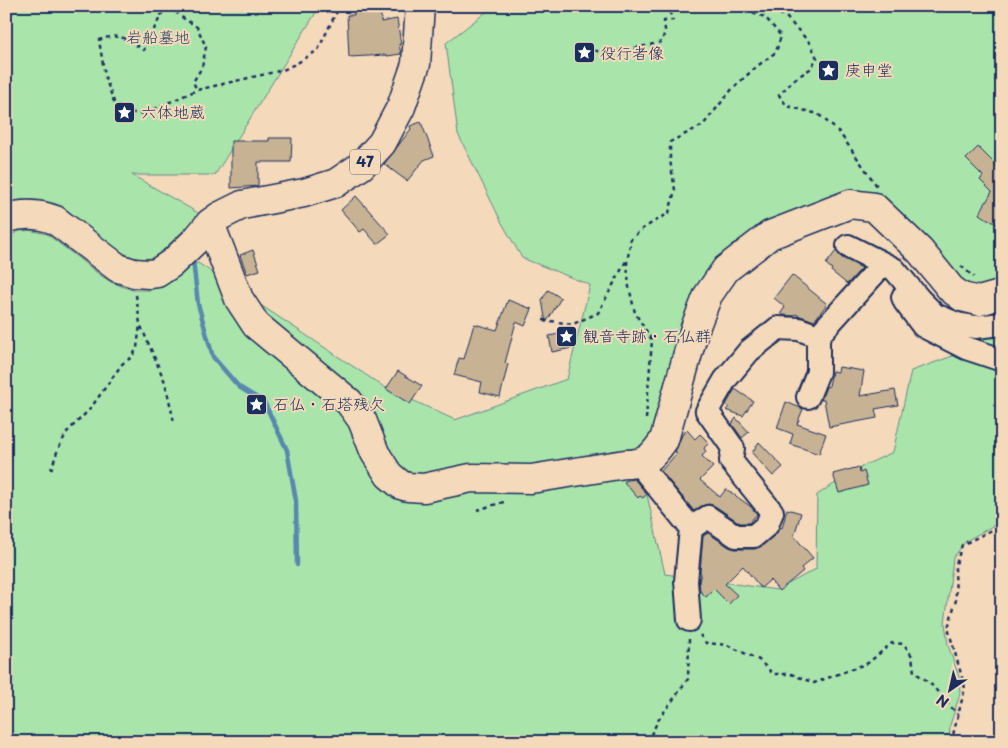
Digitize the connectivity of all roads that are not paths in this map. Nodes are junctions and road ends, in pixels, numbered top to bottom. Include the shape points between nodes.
1 (420, 6) edge
2 (6, 218) edge
3 (210, 222) junction
4 (848, 246) dead end
5 (888, 266) junction
6 (1001, 295) edge
7 (1002, 324) edge
8 (818, 336) junction
9 (1002, 360) edge
10 (808, 397) dead end
11 (639, 464) junction
12 (691, 528) junction
13 (689, 620) road end

1 - 3 main road, 47 via 416,64 401,107 382,143 361,166 336,183 242,205
2 - 3 main road, 47 via 29,214 46,216 110,262 134,273 157,273 172,263
3 - 11 main road via 239,299 256,325 349,402 362,420 374,453 389,475 401,484 424,488 471,478 531,479
4 - 5 street
5 - 7 street via 935,315 975,327
5 - 8 street
5 - 9 street via 905,302 923,326 966,348
6 - 11 main road via 979,301 951,290 920,251 874,207 850,204 770,235 726,269 708,295 693,335 664,440 655,453
8 - 10 street via 818,372
8 - 12 street via 799,329 778,328 749,351 725,380 707,411 733,448 731,461 772,512 767,525 754,536 736,536 708,517
11 - 12 street
12 - 13 street via 686,581

